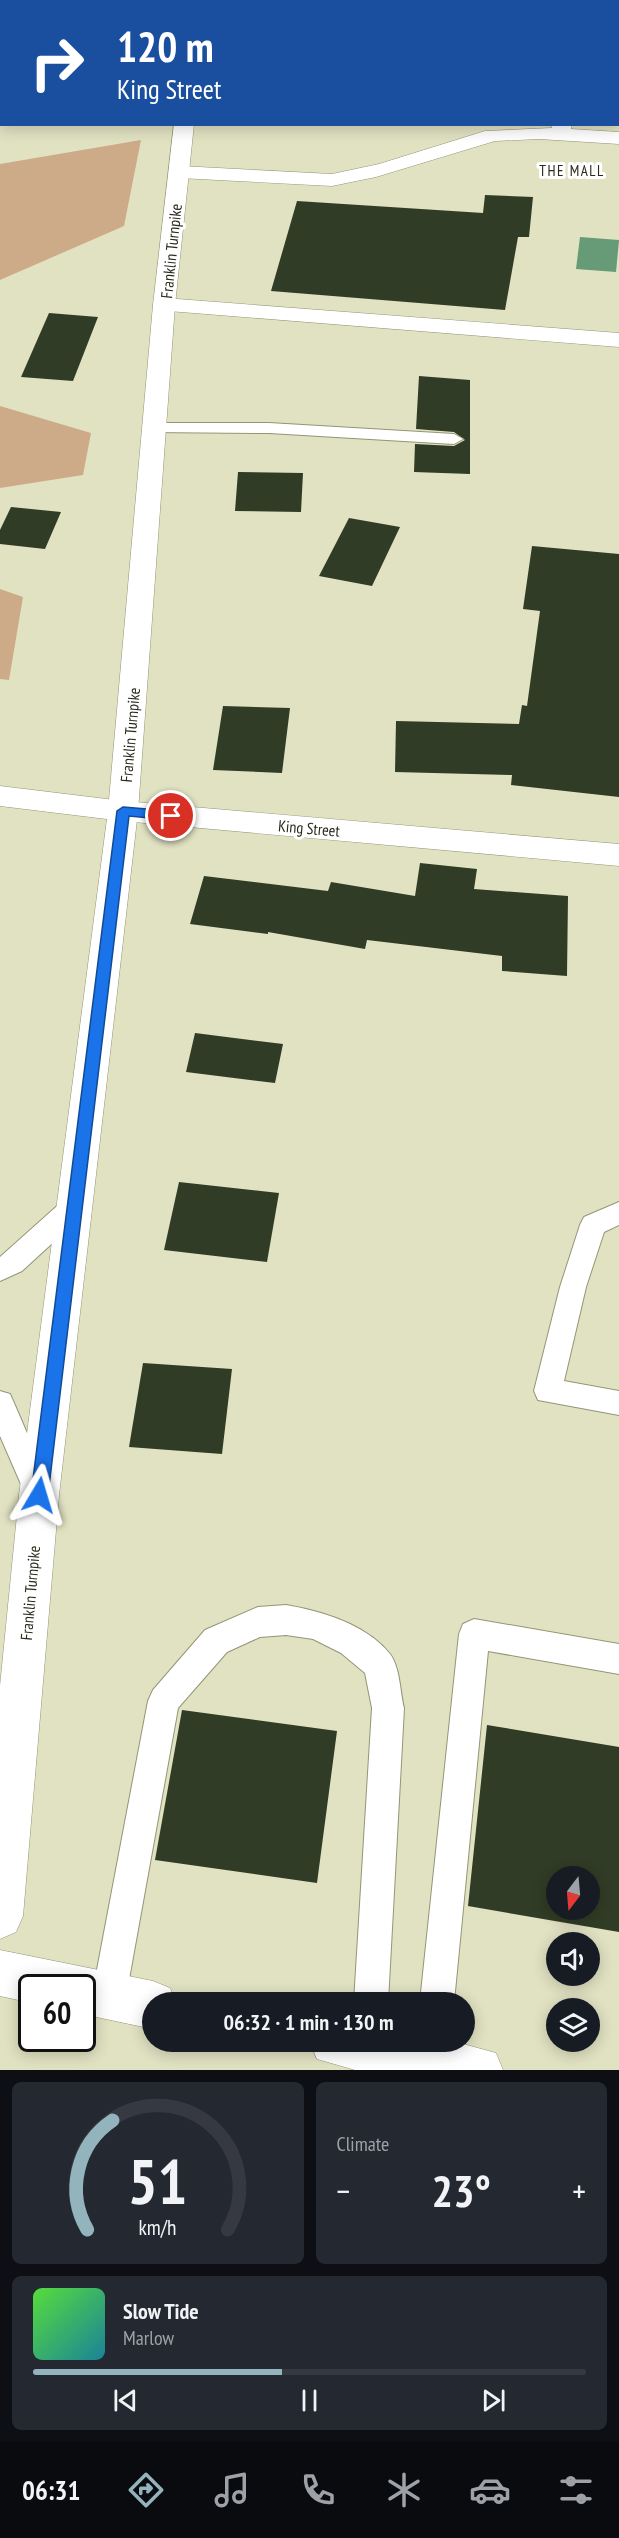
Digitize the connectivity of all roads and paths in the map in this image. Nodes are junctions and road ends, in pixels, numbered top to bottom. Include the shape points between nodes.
1 (184, 126) edge
2 (561, 129) edge
3 (619, 138) edge
4 (180, 172) junction
5 (165, 305) junction
6 (619, 340) edge
7 (155, 428) junction
8 (454, 439) dead end
9 (0, 796) edge
10 (123, 811) junction
11 (619, 855) edge
12 (75, 1206) junction
13 (619, 1214) edge
14 (0, 1270) edge
15 (0, 1403) edge
16 (619, 1403) edge
17 (39, 1495) junction
18 (619, 1659) edge
19 (0, 1916) edge
20 (0, 1973) edge
21 (92, 1974) edge
22 (18, 1977) edge
23 (372, 1992) edge
24 (438, 1992) edge
25 (96, 1993) edge
26 (142, 2003) edge
27 (434, 2052) edge
28 (479, 2070) edge

1 - 4 main road, Franklin Turnpike
2 - 3 main road
2 - 4 main road via 475,139 399,165 332,180
4 - 5 main road, Franklin Turnpike
5 - 6 main road
5 - 7 main road, Franklin Turnpike
7 - 8 lane via 291,429
7 - 10 main road, Franklin Turnpike
9 - 10 main road, King Street
10 - 11 main road, King Street
10 - 12 main road, Franklin Turnpike
12 - 14 lane via 13,1263
12 - 17 main road, Franklin Turnpike
13 - 16 lane via 593,1225 573,1287 548,1391
15 - 17 lane
17 - 19 main road, Franklin Turnpike
18 - 24 lane via 474,1634
20 - 22 main road
21 - 23 lane via 164,1701 216,1641 258,1622 286,1620 315,1625 352,1642 379,1665 388,1708
25 - 26 main road
27 - 28 main road

